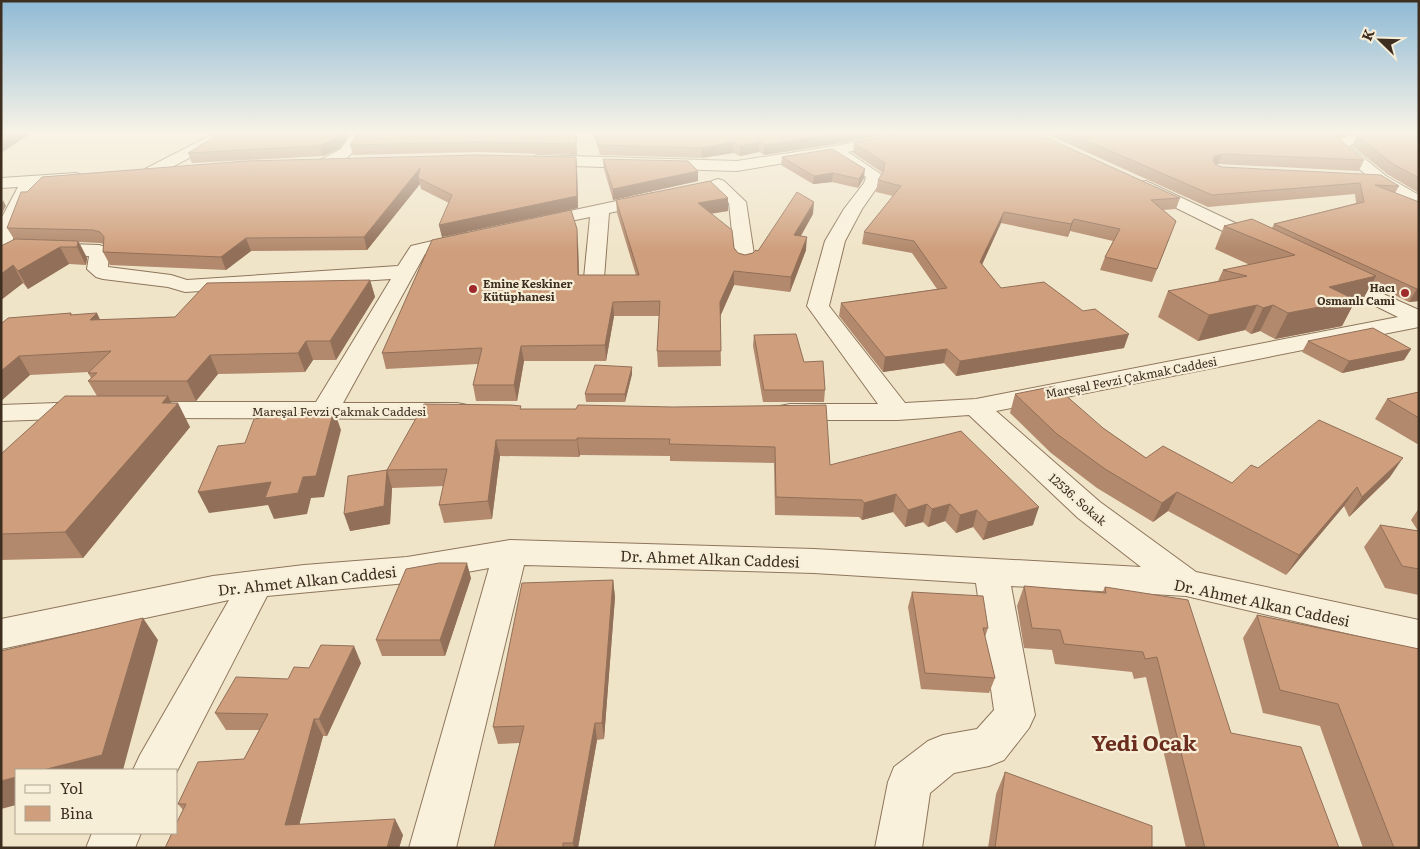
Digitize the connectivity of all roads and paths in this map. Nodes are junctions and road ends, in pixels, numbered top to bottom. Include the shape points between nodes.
1 (151, 172) joint
2 (156, 172) edge
3 (731, 172) edge
4 (871, 172) edge
5 (1371, 172) edge
6 (132, 174) edge
7 (95, 176) edge
8 (1352, 177) edge
9 (1130, 179) edge
10 (1380, 179) junction
11 (30, 181) junction
12 (1, 183) edge
13 (718, 184) junction
14 (700, 188) edge
15 (673, 194) edge
16 (1419, 202) edge
17 (600, 210) junction
18 (522, 227) edge
19 (484, 235) edge
20 (3, 239) edge
21 (1279, 251) edge
22 (745, 261) edge
23 (1314, 268) edge
24 (405, 272) junction
25 (594, 278) edge
26 (1419, 319) edge
27 (976, 407) junction
28 (325, 410) junction
29 (483, 411) edge
30 (770, 412) edge
31 (898, 412) junction
32 (1, 414) edge
33 (510, 552) junction
34 (991, 570) junction
35 (1186, 583) junction
36 (256, 584) junction
37 (1, 634) edge
38 (1419, 635) edge
39 (156, 769) edge
40 (117, 834) edge
41 (109, 848) edge
42 (432, 848) edge
43 (898, 848) edge

1 - 2 street
1 - 6 street
3 - 13 street
4 - 31 street via 874,175 872,183 836,240 818,306
5 - 10 street
7 - 11 street
8 - 10 street
9 - 21 street
10 - 16 street
11 - 12 street
11 - 20 street via 13,211
13 - 14 street
13 - 22 street via 737,202
15 - 17 street
17 - 18 street
17 - 25 street
19 - 24 street via 418,250
20 - 24 street via 98,251 97,269 103,273 172,281 185,286
23 - 26 street
24 - 28 street
26 - 27 street, Mareşal Fevzi Çakmak Caddesi
27 - 31 street, Mareşal Fevzi Çakmak Caddesi
27 - 35 street, 12536. Sokak via 1089,510
28 - 29 street, Mareşal Fevzi Çakmak Caddesi
28 - 32 street, Mareşal Fevzi Çakmak Caddesi via 113,410
30 - 31 street, Mareşal Fevzi Çakmak Caddesi
33 - 34 street, Dr. Ahmet Alkan Caddesi
33 - 36 street, Dr. Ahmet Alkan Caddesi via 406,570
33 - 42 street
34 - 35 street, Dr. Ahmet Alkan Caddesi
34 - 43 street via 1015,715 989,746 943,755 910,782
35 - 38 street, Dr. Ahmet Alkan Caddesi
36 - 37 street, Dr. Ahmet Alkan Caddesi via 148,602
36 - 39 street
40 - 41 street

